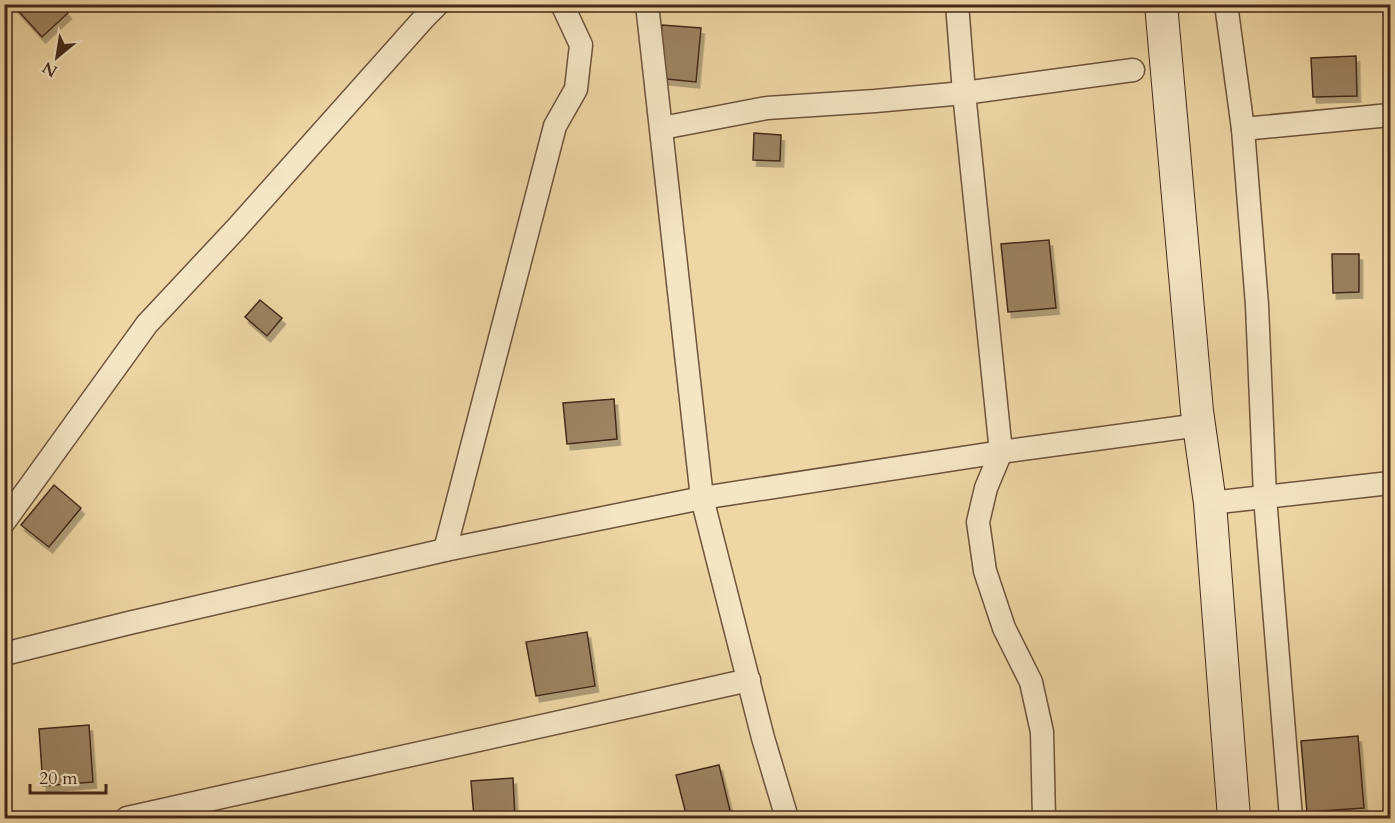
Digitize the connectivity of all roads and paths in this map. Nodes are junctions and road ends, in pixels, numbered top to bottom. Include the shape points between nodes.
1 (438, 4) edge
2 (562, 4) edge
3 (647, 4) edge
4 (957, 4) edge
5 (1161, 4) edge
6 (1226, 4) edge
7 (1133, 70) dead end
8 (964, 93) junction
9 (1390, 115) edge
10 (662, 128) junction
11 (1243, 129) junction
12 (1198, 425) junction
13 (1001, 452) junction
14 (1390, 483) edge
15 (1265, 497) junction
16 (702, 498) junction
17 (1210, 504) junction
18 (4, 522) edge
19 (445, 550) junction
20 (4, 654) edge
21 (749, 680) junction
22 (127, 819) edge
23 (787, 819) edge
24 (1044, 819) edge
25 (1234, 819) edge
26 (1292, 819) edge

1 - 18 street via 147,324
2 - 19 street via 581,45 576,89 555,126
3 - 10 street
4 - 8 street
5 - 12 street
6 - 11 street
7 - 8 street
8 - 10 street via 767,108
8 - 13 street
9 - 11 street
10 - 16 street
11 - 15 street via 1257,306
12 - 13 street
12 - 17 street
13 - 16 street
13 - 24 street via 986,488 978,522 985,572 1004,628 1031,682 1041,732
14 - 15 street
15 - 17 street
15 - 26 street
16 - 19 street
16 - 21 street
17 - 25 street
19 - 20 street
21 - 22 street
21 - 23 street

